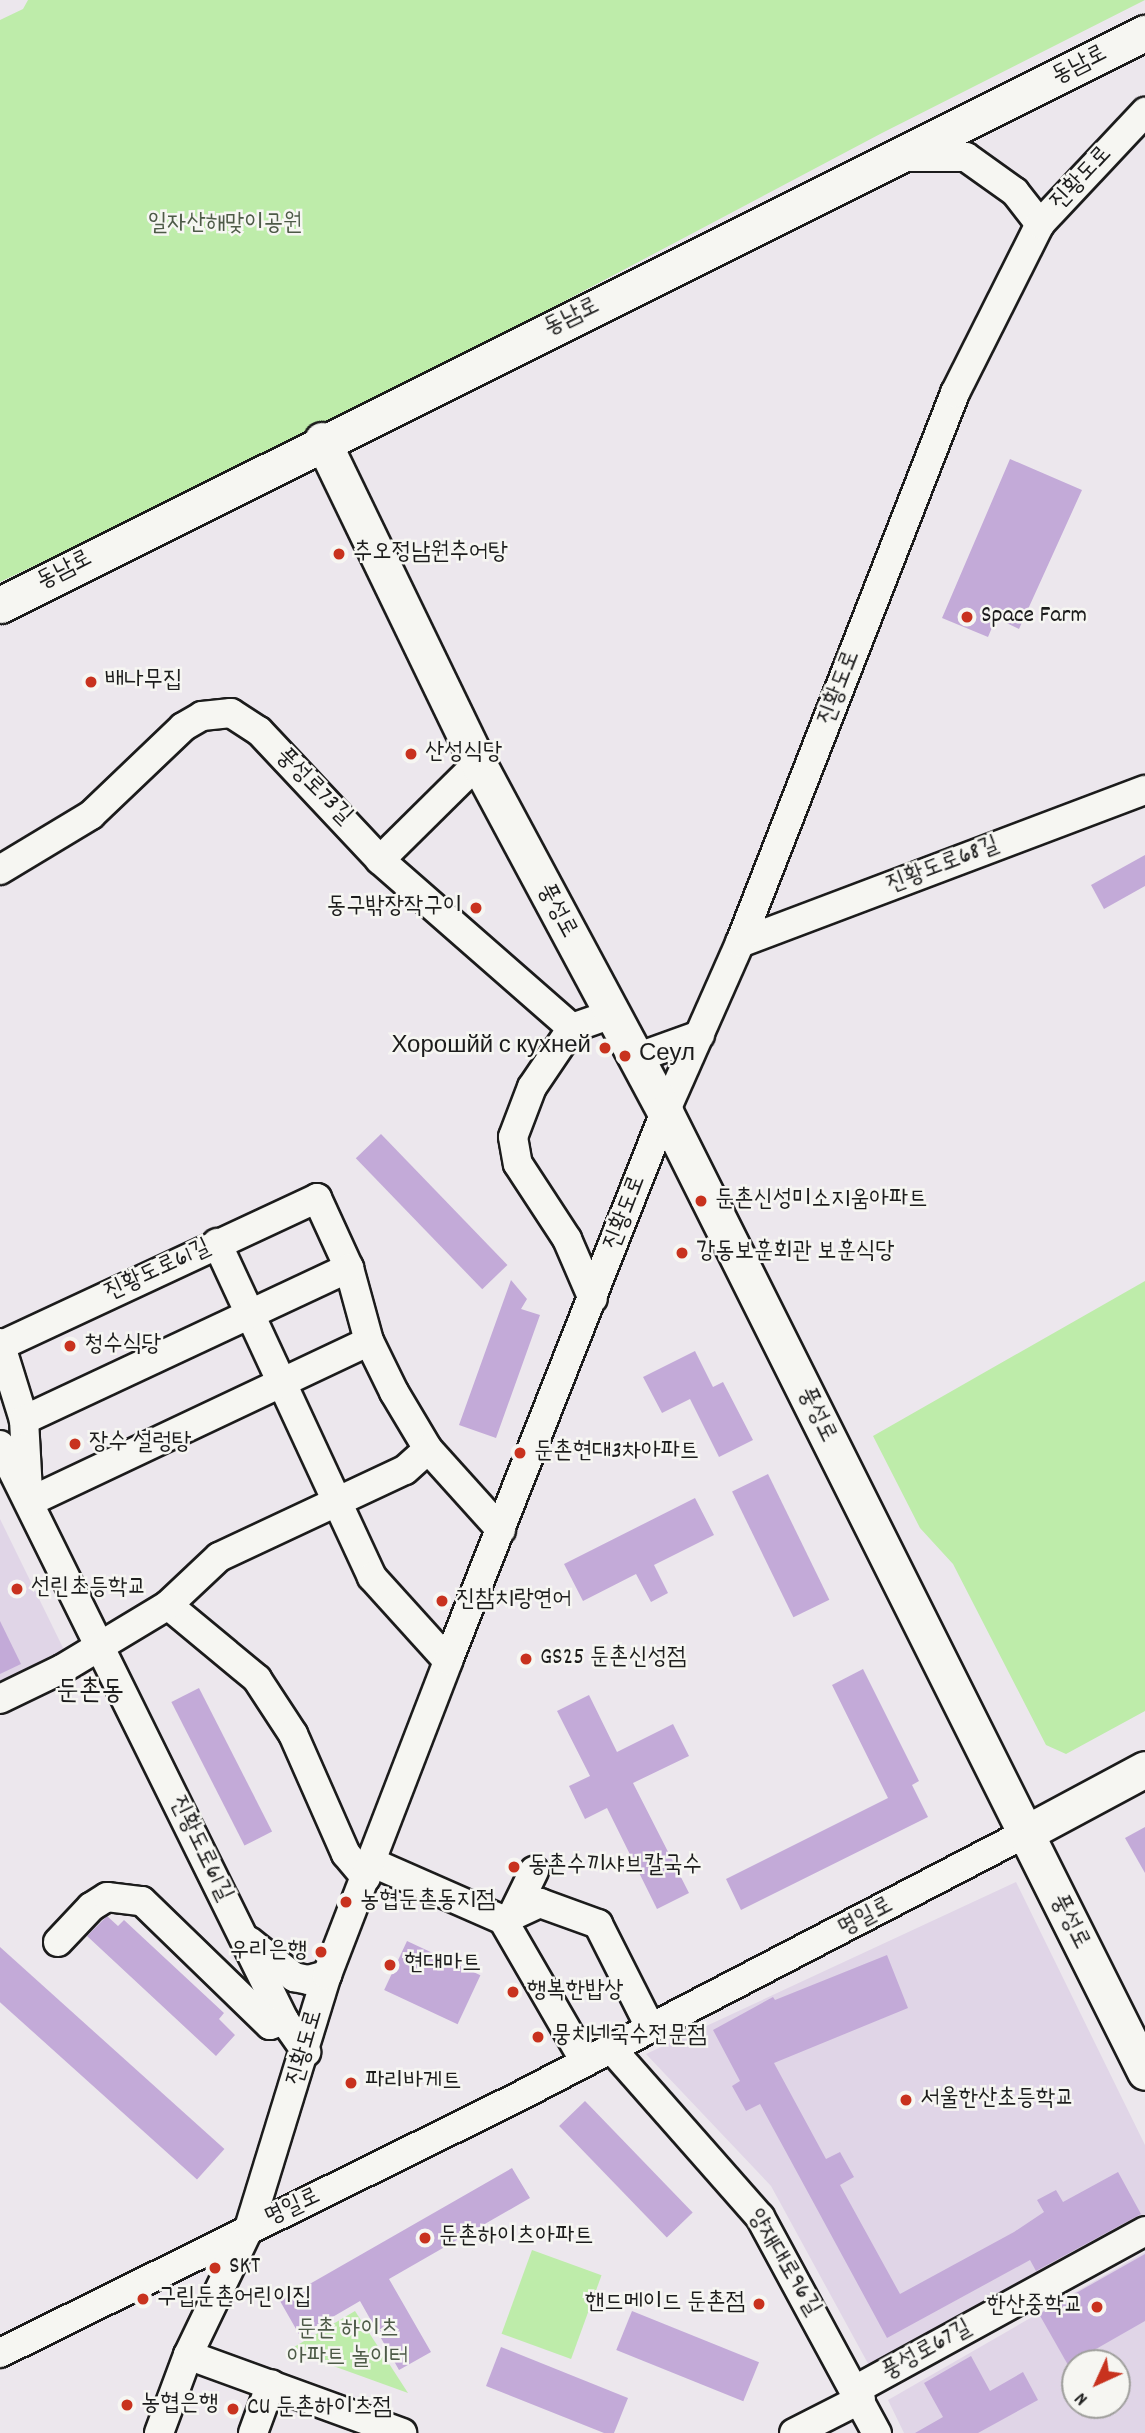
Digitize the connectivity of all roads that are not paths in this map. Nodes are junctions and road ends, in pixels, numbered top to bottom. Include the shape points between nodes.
1 (1145, 33) edge
2 (1145, 112) edge
3 (900, 158) junction
4 (1040, 224) junction
5 (322, 440) junction
6 (0, 605) edge
7 (478, 763) junction
8 (1145, 790) edge
9 (380, 860) junction
10 (0, 870) edge
11 (740, 943) junction
12 (612, 1014) junction
13 (572, 1028) junction
14 (700, 1035) junction
15 (636, 1058) junction
16 (665, 1112) junction
17 (217, 1243) junction
18 (349, 1268) junction
19 (593, 1299) junction
20 (249, 1312) junction
21 (369, 1341) junction
22 (0, 1345) edge
23 (282, 1383) junction
24 (24, 1420) junction
25 (0, 1445) edge
26 (428, 1449) junction
27 (335, 1501) junction
28 (29, 1502) junction
29 (502, 1530) junction
30 (168, 1605) junction
31 (100, 1643) junction
32 (448, 1661) junction
33 (0, 1699) edge
34 (1145, 1769) edge
35 (1024, 1834) junction
36 (368, 1870) junction
37 (534, 1871) dead end
38 (508, 1916) junction
39 (241, 1934) junction
40 (58, 1942) dead end
41 (327, 1975) junction
42 (284, 2020) junction
43 (650, 2027) junction
44 (610, 2047) junction
45 (306, 2052) junction
46 (584, 2060) junction
47 (1145, 2071) edge
48 (249, 2228) junction
49 (1145, 2231) edge
50 (0, 2353) edge
51 (188, 2355) junction
52 (271, 2384) junction
53 (858, 2395) junction
54 (339, 2422) edge
55 (159, 2433) edge
56 (253, 2433) edge
57 (402, 2433) edge
58 (794, 2433) edge
59 (877, 2433) edge

1 - 3 main road, 동남로
2 - 4 street, 진황도로
3 - 4 street via 966,157 1015,192
3 - 5 main road, 동남로
4 - 11 street, 진황도로 via 955,393
5 - 6 main road, 동남로
5 - 7 main road, 풍성로
7 - 9 street
7 - 12 main road, 풍성로
8 - 11 street, 진황도로68길
9 - 10 street, 풍성로73길 via 259,731 231,713 216,712 183,727 91,815
9 - 13 street, 풍성로73길
11 - 14 street, 진황도로
12 - 13 street
12 - 15 main road, 풍성로
13 - 19 street, 진황도로 via 532,1087 513,1137 518,1164 567,1239
14 - 15 street
14 - 16 street, 진황도로
15 - 16 main road, 풍성로
16 - 19 street, 진황도로
16 - 35 main road, 풍성로
17 - 18 street, 진황도로61길 via 317,1198
17 - 20 street
17 - 22 street, 진황도로61길
18 - 20 street
18 - 21 street
19 - 29 street, 진황도로
20 - 23 street
20 - 24 street
21 - 23 street
21 - 26 street
22 - 24 street, 진황도로61길
23 - 27 street
23 - 28 street
24 - 28 street, 진황도로61길
25 - 28 street, 진황도로61길
26 - 27 street via 405,1470
26 - 29 street
27 - 30 street via 219,1557
27 - 32 street via 372,1577
28 - 31 street, 진황도로61길
29 - 32 street, 진황도로
30 - 31 street
30 - 36 street via 257,1679 293,1734 346,1854
31 - 33 street via 62,1669
31 - 39 street, 진황도로61길
32 - 36 street, 진황도로
34 - 35 main road, 명일로
35 - 43 street, 명일로
35 - 47 main road, 풍성로
36 - 38 street
36 - 41 street, 진황도로
37 - 38 street
38 - 43 street via 540,1903 598,1924
38 - 46 street
39 - 41 street via 294,1977 308,1980
39 - 42 street, 진황도로61길
40 - 42 street via 107,1897 142,1901 270,2025
41 - 45 street, 진황도로
42 - 45 street, 진황도로61길
43 - 44 street, 명일로
44 - 46 street, 명일로
44 - 53 street, 양재대로96길 via 760,2217
45 - 48 street, 진황도로
46 - 48 street, 명일로 via 354,2180
48 - 50 street, 명일로
48 - 51 street, 진황도로
49 - 53 street, 풍성로67길
51 - 52 street
51 - 55 street, 진황도로
52 - 54 street
52 - 56 street
53 - 58 street, 풍성로67길
53 - 59 street, 양재대로96길
54 - 57 street

